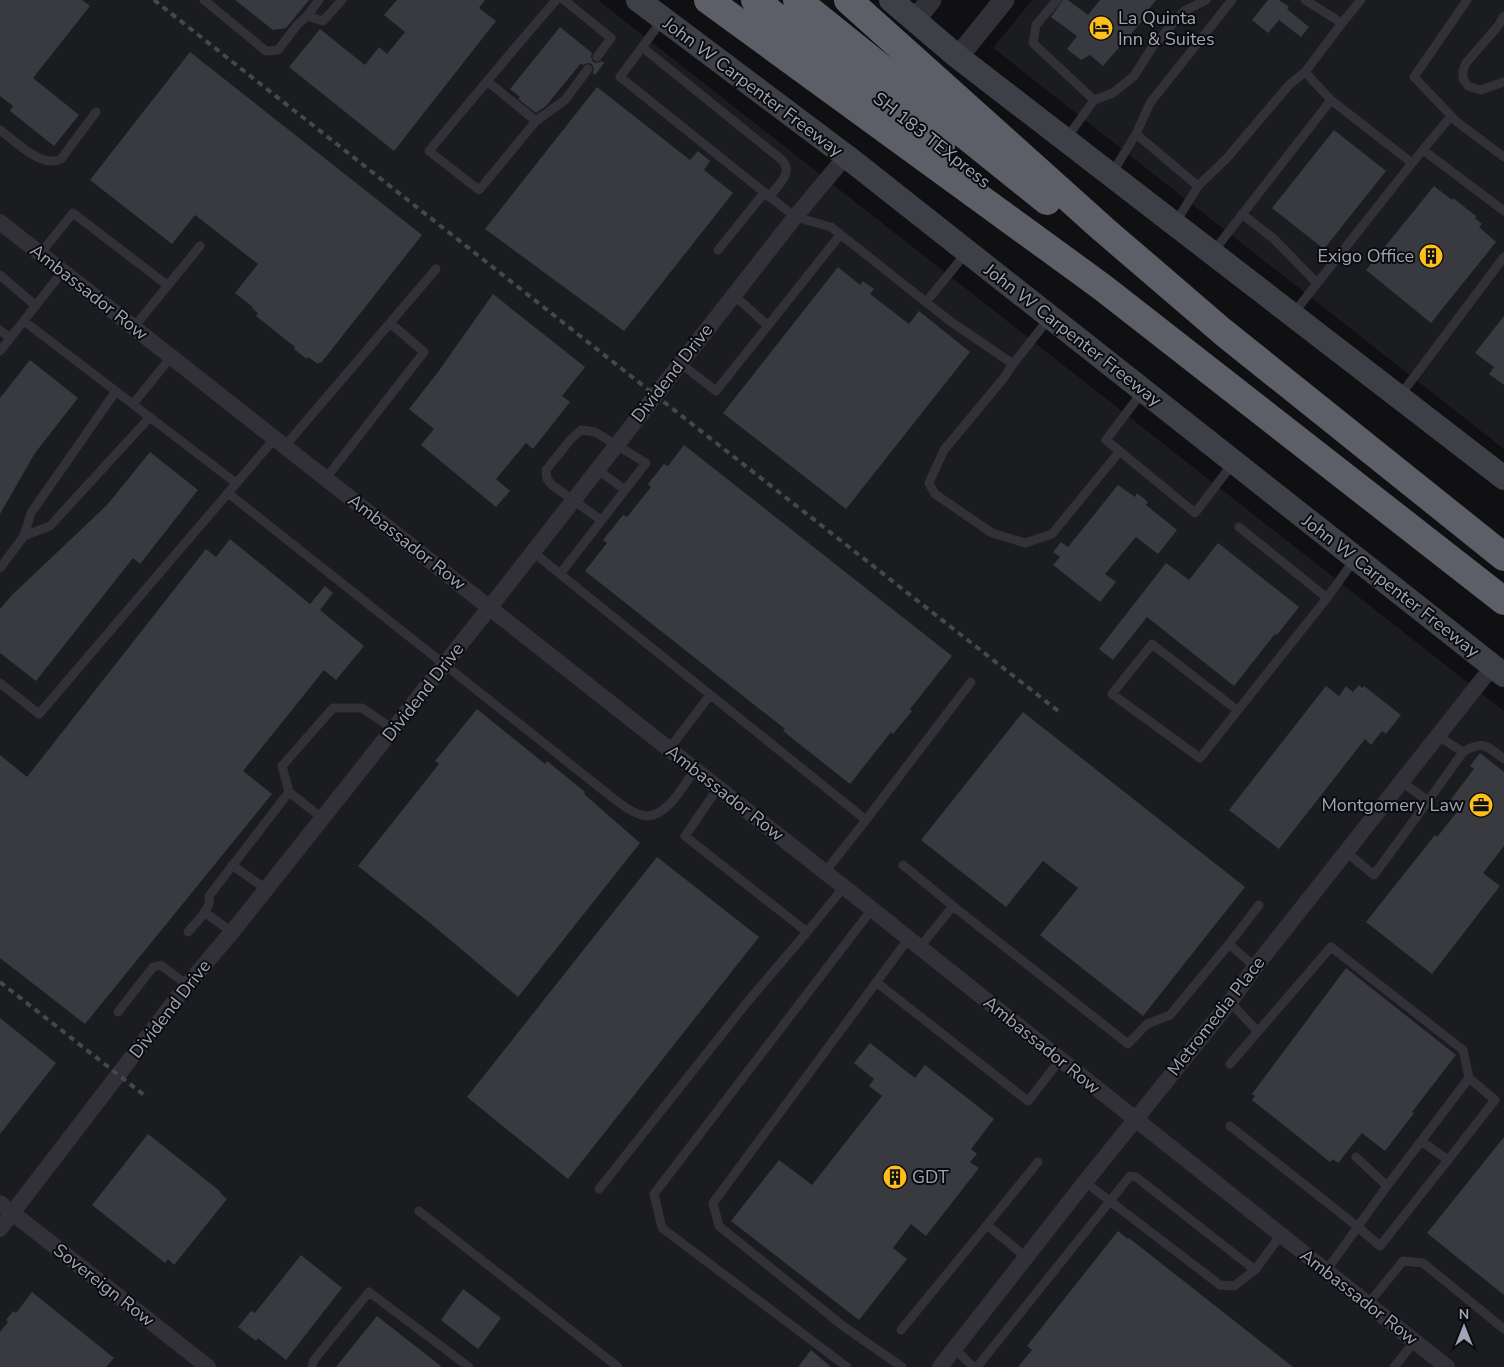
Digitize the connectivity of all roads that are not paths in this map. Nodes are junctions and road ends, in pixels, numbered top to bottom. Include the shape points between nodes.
1 (204, 0) edge
2 (320, 0) edge
3 (342, 0) edge
4 (556, 0) edge
5 (564, 0) edge
6 (638, 0) edge
7 (708, 0) edge
8 (755, 0) edge
9 (797, 0) edge
10 (848, 0) edge
11 (891, 0) edge
12 (931, 0) edge
13 (1004, 0) edge
14 (1057, 0) edge
15 (1206, 0) edge
16 (1232, 0) edge
17 (1305, 0) edge
18 (1361, 0) edge
19 (1467, 0) edge
20 (307, 16) junction
21 (1504, 16) edge
22 (664, 19) junction
23 (914, 21) junction
24 (1342, 23) junction
25 (642, 47) junction
26 (958, 56) junction
27 (597, 57) dead end
28 (588, 69) dead end
29 (1305, 72) junction
30 (487, 81) junction
31 (1504, 82) edge
32 (1094, 100) junction
33 (1331, 100) junction
34 (96, 112) dead end
35 (1451, 116) junction
36 (536, 122) junction
37 (0, 130) edge
38 (1136, 134) junction
39 (1066, 140) junction
40 (1423, 150) junction
41 (846, 156) junction
42 (1504, 157) edge
43 (1412, 164) junction
44 (1111, 175) junction
45 (1198, 186) junction
46 (767, 195) junction
47 (1504, 212) edge
48 (1242, 214) junction
49 (795, 217) junction
50 (0, 222) edge
51 (1175, 224) junction
52 (1103, 229) junction
53 (840, 234) junction
54 (200, 246) dead end
55 (718, 250) dead end
56 (967, 252) junction
57 (1212, 253) junction
58 (40, 254) junction
59 (1504, 257) edge
60 (436, 269) dead end
61 (62, 271) junction
62 (0, 275) edge
63 (1317, 283) junction
64 (167, 285) junction
65 (1102, 287) junction
66 (734, 295) junction
67 (926, 302) junction
68 (36, 306) junction
69 (1292, 315) junction
70 (1050, 317) junction
71 (24, 321) junction
72 (390, 322) junction
73 (768, 326) junction
74 (134, 327) junction
75 (0, 330) edge
76 (10, 338) junction
77 (0, 351) edge
78 (171, 356) junction
79 (680, 363) junction
80 (1013, 364) junction
81 (116, 391) junction
82 (1144, 391) junction
83 (1399, 397) junction
84 (133, 404) junction
85 (150, 417) junction
86 (280, 442) junction
87 (616, 445) junction
88 (1120, 451) junction
89 (1234, 462) junction
90 (598, 469) junction
91 (1502, 473) edge
92 (326, 478) junction
93 (236, 483) junction
94 (625, 490) junction
95 (228, 493) junction
96 (573, 500) junction
97 (601, 520) junction
98 (1239, 527) dead end
99 (24, 536) junction
100 (533, 552) junction
101 (1504, 557) edge
102 (1355, 558) junction
103 (0, 568) edge
104 (560, 574) junction
105 (1327, 598) junction
106 (1504, 601) edge
107 (490, 607) junction
108 (445, 664) junction
109 (1499, 671) edge
110 (971, 682) dead end
111 (0, 683) edge
112 (710, 695) junction
113 (1237, 710) junction
114 (393, 729) junction
115 (1438, 736) junction
116 (669, 749) junction
117 (1463, 752) junction
118 (1504, 759) edge
119 (694, 769) junction
120 (1402, 782) junction
121 (718, 788) junction
122 (289, 792) junction
123 (1428, 801) junction
124 (322, 818) junction
125 (866, 820) junction
126 (1346, 852) junction
127 (232, 865) junction
128 (903, 865) dead end
129 (825, 872) junction
130 (844, 887) junction
131 (266, 888) junction
132 (1259, 905) dead end
133 (953, 906) junction
134 (872, 909) junction
135 (204, 912) junction
136 (188, 932) dead end
137 (232, 932) junction
138 (807, 932) junction
139 (914, 943) junction
140 (1230, 944) junction
141 (1255, 967) junction
142 (876, 982) junction
143 (187, 985) junction
144 (1230, 1002) junction
145 (118, 1012) dead end
146 (1258, 1032) junction
147 (1060, 1060) junction
148 (1230, 1064) dead end
149 (1469, 1078) junction
150 (1135, 1120) junction
151 (1230, 1126) dead end
152 (1421, 1141) junction
153 (1356, 1157) dead end
154 (1448, 1160) junction
155 (1038, 1162) dead end
156 (1085, 1182) junction
157 (1387, 1186) junction
158 (599, 1189) dead end
159 (1110, 1201) junction
160 (0, 1203) edge
161 (419, 1211) dead end
162 (13, 1213) junction
163 (987, 1225) junction
164 (1358, 1226) junction
165 (0, 1229) edge
166 (1281, 1235) junction
167 (1026, 1257) junction
168 (1255, 1270) junction
169 (1326, 1271) junction
170 (1368, 1304) junction
171 (1504, 1329) edge
172 (901, 1330) dead end
173 (1415, 1342) junction
174 (955, 1349) junction
175 (208, 1367) edge
176 (312, 1367) edge
177 (469, 1367) edge
178 (618, 1367) edge
179 (847, 1367) edge
180 (902, 1367) edge
181 (940, 1367) edge
182 (975, 1367) edge
183 (1394, 1367) edge
184 (1447, 1367) edge

1 - 20 lane via 266,51 278,50
2 - 20 lane
3 - 20 lane via 323,21
4 - 30 lane
5 - 27 lane via 611,38
6 - 22 main road, John W Carpenter Freeway
7 - 65 highway
8 - 65 highway, SH 183 TEXpress via 1053,234
9 - 52 highway, SH 183 TEXpress via 1059,210
10 - 52 highway
11 - 23 main road
12 - 23 street
13 - 26 street
14 - 32 lane via 1036,25 1033,43
15 - 32 lane via 1184,10 1153,46 1134,76 1113,93
16 - 38 lane via 1150,103
17 - 24 lane
18 - 24 lane
19 - 35 lane via 1414,77
21 - 31 lane via 1466,63 1463,79 1468,86 1481,90
22 - 25 lane
22 - 41 main road, John W Carpenter Freeway
23 - 26 main road
24 - 29 lane
25 - 46 lane via 787,165 787,171
25 - 46 lane via 620,77
26 - 39 main road
28 - 36 lane via 565,100
29 - 33 lane
29 - 45 lane via 1289,85 1227,158
30 - 36 lane
30 - 36 lane via 430,151 479,190
32 - 39 lane
33 - 43 lane
33 - 48 lane
34 - 37 lane via 61,159 55,162 40,160
35 - 40 lane
35 - 42 lane
38 - 44 lane
38 - 45 lane
39 - 44 main road
40 - 43 lane
40 - 47 lane
41 - 49 street, Dividend Drive
41 - 56 main road, John W Carpenter Freeway
43 - 63 lane
44 - 51 main road
45 - 51 lane
46 - 49 lane
46 - 55 lane
48 - 57 lane
48 - 63 lane via 1274,239
49 - 53 lane via 831,227
49 - 66 street, Dividend Drive
50 - 58 street, Ambassador Row
51 - 57 main road
52 - 101 highway via 1272,372
53 - 67 lane
53 - 73 lane
54 - 64 lane
56 - 67 lane
56 - 70 main road, John W Carpenter Freeway
57 - 69 main road
58 - 61 street, Ambassador Row
58 - 64 lane via 73,213
59 - 83 lane
60 - 72 lane
61 - 68 lane
61 - 74 street, Ambassador Row
62 - 68 lane
63 - 69 lane
64 - 74 lane
65 - 106 highway
66 - 73 lane
66 - 79 street, Dividend Drive
67 - 80 lane
68 - 71 lane
69 - 83 main road
70 - 80 lane
70 - 82 main road, John W Carpenter Freeway
71 - 76 lane
71 - 81 lane
72 - 86 lane
72 - 92 lane via 424,352
73 - 79 lane via 716,391
74 - 78 street, Ambassador Row
75 - 76 lane
76 - 77 lane
78 - 84 lane
78 - 86 street, Ambassador Row
79 - 87 street, Dividend Drive
80 - 88 lane via 944,450 929,483 936,494 992,533 1025,543 1052,534
81 - 84 lane
81 - 99 lane via 31,513
82 - 88 lane via 1106,440
82 - 89 main road, John W Carpenter Freeway
83 - 91 main road
84 - 85 lane
85 - 93 lane
85 - 99 lane via 50,526
86 - 92 street, Ambassador Row
86 - 93 lane
87 - 90 street, Dividend Drive
87 - 94 lane via 646,463
87 - 96 lane via 595,432 580,430 546,470 552,485
88 - 89 lane via 1195,513
89 - 102 main road, John W Carpenter Freeway
90 - 94 lane
90 - 96 street, Dividend Drive
92 - 107 street, Ambassador Row
93 - 95 lane
94 - 97 lane
95 - 108 lane
95 - 111 lane via 39,714
96 - 97 lane
96 - 100 street, Dividend Drive
97 - 104 lane
98 - 105 lane
99 - 103 lane
100 - 104 lane
100 - 107 street, Dividend Drive
102 - 105 lane
102 - 109 main road, John W Carpenter Freeway
104 - 112 lane
105 - 113 lane
107 - 108 street, Dividend Drive
107 - 116 street, Ambassador Row
108 - 114 street, Dividend Drive
108 - 119 lane via 633,812 646,816 662,811
109 - 115 street, Metromedia Place
110 - 125 lane
112 - 116 lane
112 - 125 lane
113 - 113 lane via 1200,758 1112,694 1152,644
114 - 122 lane via 362,708 333,708 282,766
114 - 124 street, Dividend Drive
115 - 117 lane
115 - 120 street, Metromedia Place
116 - 119 street, Ambassador Row
117 - 118 lane via 1476,745 1484,745
117 - 123 lane
119 - 121 street, Ambassador Row
120 - 123 lane
120 - 126 street, Metromedia Place
121 - 129 street, Ambassador Row
121 - 138 lane via 685,836
122 - 124 lane
122 - 127 lane
123 - 126 lane via 1374,875
124 - 131 street, Dividend Drive
125 - 129 lane
126 - 141 street, Metromedia Place
127 - 131 lane
127 - 135 lane via 209,896 210,902
128 - 133 lane
129 - 130 street, Ambassador Row
130 - 134 street, Ambassador Row
130 - 138 lane
131 - 137 street, Dividend Drive
132 - 140 lane
133 - 139 lane
133 - 140 lane via 1128,1044 1147,1024 1170,1015
134 - 139 street, Ambassador Row
134 - 179 lane via 654,1194 662,1228
135 - 136 lane
135 - 137 lane
137 - 143 street, Dividend Drive
138 - 158 lane
139 - 142 lane
139 - 147 street, Ambassador Row
140 - 141 lane
141 - 144 street, Metromedia Place
142 - 147 lane via 1028,1100
142 - 180 lane via 713,1203 719,1226 843,1326
143 - 145 lane via 157,965
143 - 162 street, Dividend Drive
144 - 146 lane
144 - 150 street, Metromedia Place
146 - 148 lane
146 - 149 lane via 1331,947 1463,1050
147 - 150 street, Ambassador Row
149 - 152 lane
149 - 154 lane via 1494,1100
150 - 156 street, Metromedia Place
150 - 166 street, Ambassador Row
151 - 164 lane
152 - 154 lane
152 - 157 lane
153 - 157 lane
154 - 164 lane via 1380,1246
155 - 163 lane
156 - 159 lane
156 - 167 street, Metromedia Place
157 - 164 lane
159 - 168 lane via 1220,1285 1234,1286
159 - 168 lane via 1130,1176 1136,1177
159 - 182 lane
160 - 162 street, Sovereign Row
161 - 178 lane
162 - 165 street, Dividend Drive
162 - 175 street, Sovereign Row
163 - 167 lane
163 - 172 lane
164 - 169 lane
166 - 168 lane
166 - 169 street, Ambassador Row
167 - 174 street, Metromedia Place
169 - 170 street, Ambassador Row
170 - 171 lane via 1403,1261 1423,1263
170 - 173 street, Ambassador Row
173 - 183 lane
173 - 184 street, Ambassador Row
174 - 181 street, Metromedia Place
174 - 182 lane
176 - 177 lane via 314,1360 370,1292

